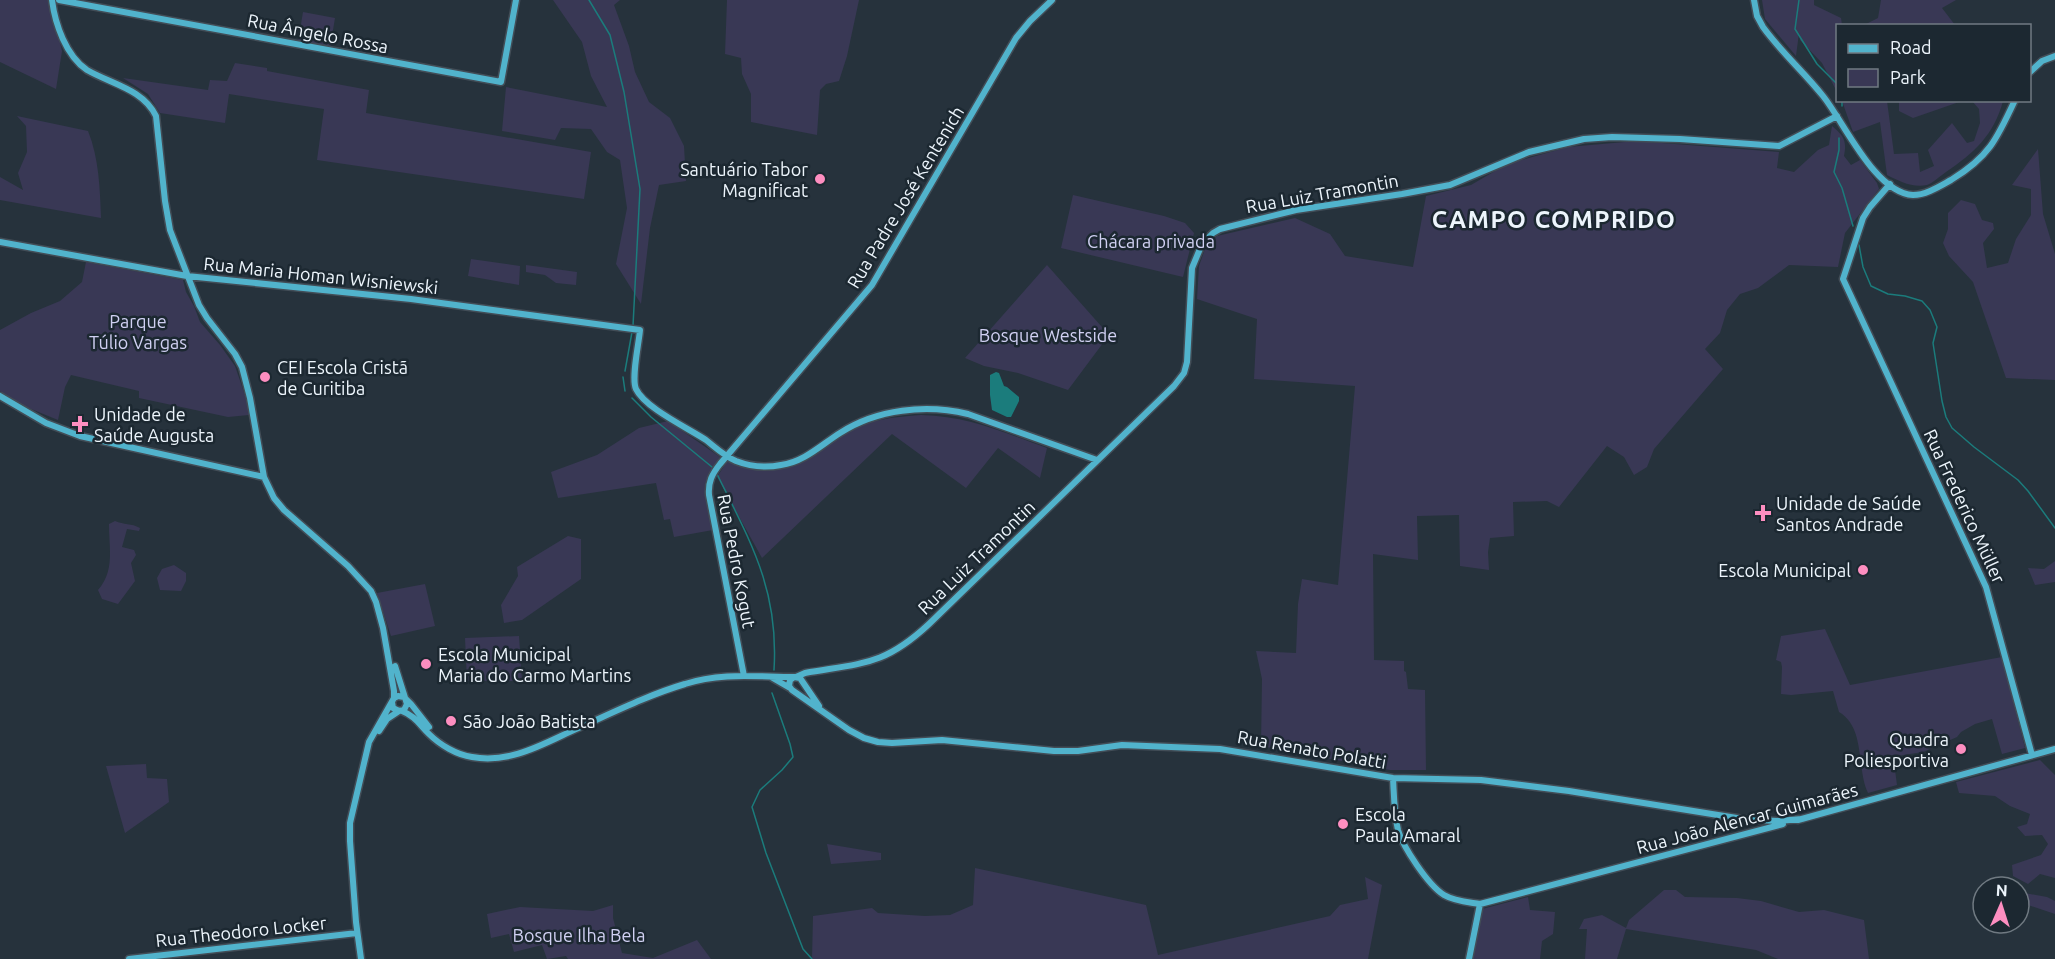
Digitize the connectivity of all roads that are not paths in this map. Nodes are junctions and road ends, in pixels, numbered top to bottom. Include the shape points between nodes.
1 (52, 0) edge
2 (59, 0) edge
3 (516, 0) edge
4 (1052, 0) edge
5 (1754, 0) edge
6 (2055, 56) edge
7 (2031, 71) edge
8 (2014, 102) edge
9 (1837, 116) junction
10 (1890, 184) junction
11 (0, 242) edge
12 (187, 276) junction
13 (0, 396) edge
14 (726, 456) junction
15 (1097, 460) junction
16 (264, 477) junction
17 (383, 628) junction
18 (816, 671) junction
19 (744, 676) junction
20 (770, 677) junction
21 (795, 677) junction
22 (803, 682) junction
23 (791, 689) junction
24 (406, 699) junction
25 (393, 700) junction
26 (400, 711) junction
27 (823, 711) junction
28 (442, 743) junction
29 (2055, 749) edge
30 (2032, 755) junction
31 (365, 765) junction
32 (1393, 778) junction
33 (1743, 819) junction
34 (1802, 819) junction
35 (1738, 836) junction
36 (1480, 904) junction
37 (357, 933) junction
38 (129, 959) edge
39 (361, 959) edge
40 (1469, 959) edge

1 - 12 main road via 62,34 80,64 138,95 153,111 158,123 168,220
2 - 3 main road, Rua Ângelo Rossa via 501,82
4 - 14 main road, Rua Padre José Kentenich via 1016,38 872,285
5 - 9 main road via 1763,27
6 - 7 main road
8 - 10 main road via 1992,147 1962,173 1918,194
9 - 10 main road via 1866,161
9 - 15 main road, Rua Luiz Tramontin via 1779,146 1685,139 1584,139 1529,152 1444,186 1296,210 1213,233 1202,244 1192,268 1184,373
10 - 30 main road, Rua Frederico Müller via 1863,218 1843,279 1989,593
11 - 12 main road, Rua Maria Homan Wisniewski
12 - 14 main road, Rua Maria Homan Wisniewski via 411,299 640,330 637,390 652,405
12 - 16 main road via 203,312 242,367
13 - 16 main road via 39,420 80,436
14 - 15 main road via 751,465 786,464 868,419 932,410 974,416
14 - 19 main road, Rua Pedro Kogut via 711,477 708,489
15 - 18 main road, Rua Luiz Tramontin via 905,645 874,661
16 - 17 main road via 284,510 348,566 368,589
17 - 24 main road
17 - 25 main road via 394,683
18 - 21 main road, Rua Luiz Tramontin
18 - 22 main road, Rua Luiz Tramontin
19 - 20 main road, Rua Luiz Tramontin
19 - 28 main road, Rua Luiz Tramontin via 707,678 678,686 506,758 469,757
20 - 21 main road, Rua Luiz Tramontin
20 - 23 main road, Rua Luiz Tramontin
21 - 22 main road
21 - 23 main road via 789,682
22 - 23 main road via 799,691
22 - 27 main road, Rua Renato Polatti
23 - 27 main road, Rua Renato Polatti
24 - 25 main road via 400,696
24 - 26 main road via 407,706
24 - 28 main road, Rua Luiz Tramontin
25 - 26 main road via 393,708
25 - 31 main road via 371,737
26 - 28 main road, Rua Luiz Tramontin via 413,716
26 - 31 main road via 384,723
27 - 32 main road, Rua Renato Polatti via 856,734 885,743 942,740 1054,751 1122,745 1220,749
29 - 30 main road, Rua João Alencar Guimarães
30 - 34 main road, Rua João Alencar Guimarães
31 - 37 main road via 350,829
32 - 33 main road, Rua Renato Polatti via 1490,781
32 - 36 main road via 1398,831 1413,857 1443,894
33 - 34 main road, Rua Renato Polatti
33 - 35 main road
34 - 35 main road, Rua João Alencar Guimarães
35 - 36 main road, Rua João Alencar Guimarães
36 - 40 main road
37 - 38 main road, Rua Theodoro Locker
37 - 39 main road

